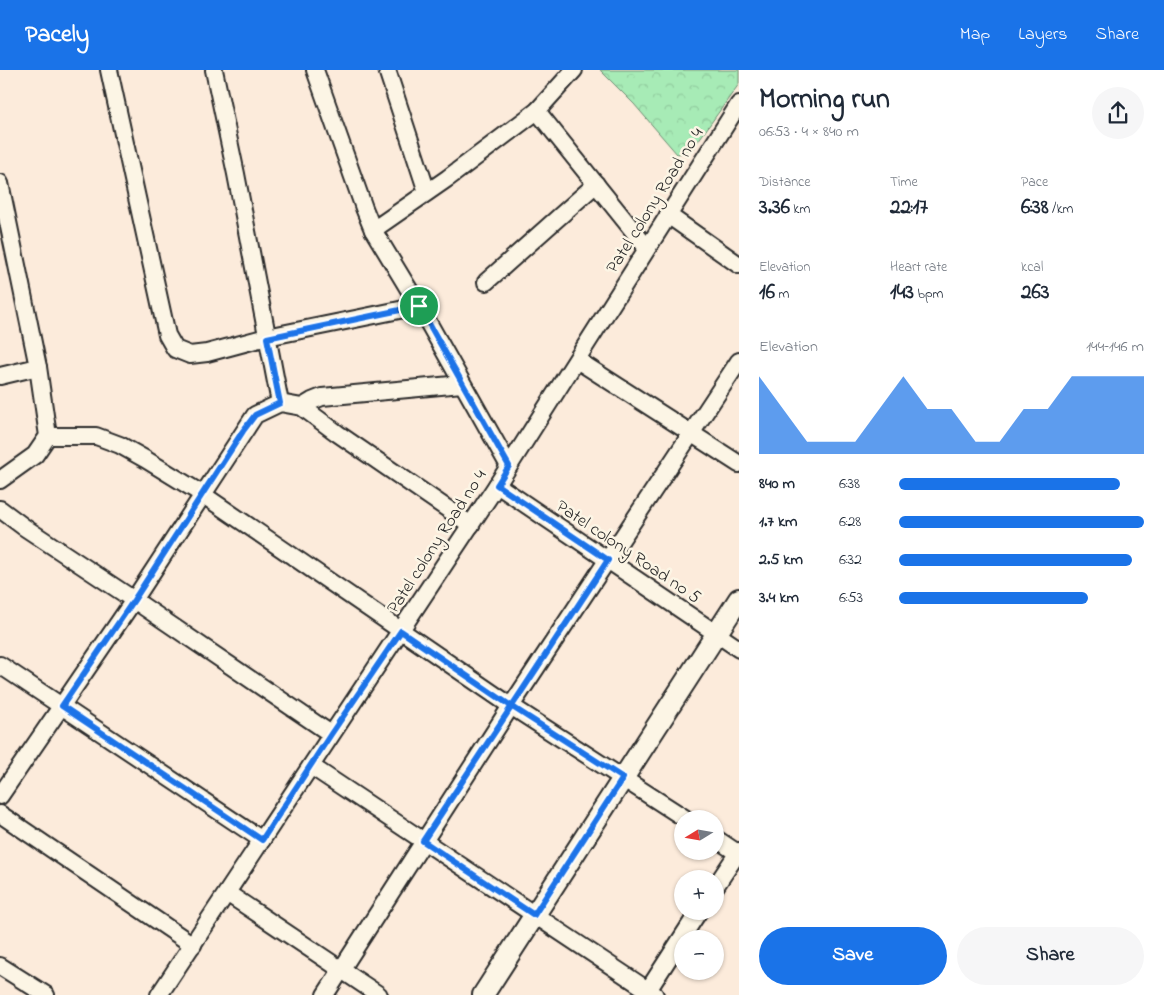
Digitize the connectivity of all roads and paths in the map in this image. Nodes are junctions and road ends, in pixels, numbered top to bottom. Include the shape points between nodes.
1 (109, 70) edge
2 (214, 70) edge
3 (315, 70) edge
4 (387, 70) edge
5 (572, 71) edge
6 (739, 104) edge
7 (537, 111) junction
8 (0, 183) edge
9 (596, 184) junction
10 (427, 192) junction
11 (668, 215) junction
12 (373, 230) junction
13 (647, 248) junction
14 (739, 265) edge
15 (486, 282) dead end
16 (419, 306) junction
17 (267, 338) junction
18 (577, 360) junction
19 (739, 361) edge
20 (38, 367) junction
21 (0, 376) edge
22 (462, 384) junction
23 (280, 403) junction
24 (302, 407) junction
25 (691, 433) junction
26 (48, 436) junction
27 (739, 464) edge
28 (509, 466) junction
29 (0, 480) edge
30 (497, 485) junction
31 (202, 494) junction
32 (0, 509) edge
33 (470, 525) junction
34 (608, 560) junction
35 (739, 599) edge
36 (134, 600) junction
37 (401, 631) junction
38 (716, 634) junction
39 (739, 649) edge
40 (0, 664) edge
41 (62, 706) junction
42 (511, 706) junction
43 (331, 734) junction
44 (311, 766) junction
45 (623, 778) junction
46 (0, 796) edge
47 (674, 811) edge
48 (0, 814) edge
49 (262, 840) junction
50 (423, 841) junction
51 (724, 843) edge
52 (739, 852) edge
53 (724, 874) edge
54 (227, 892) junction
55 (534, 915) junction
56 (694, 920) edge
57 (193, 945) junction
58 (0, 966) edge
59 (341, 970) junction
60 (649, 993) edge
61 (46, 995) edge
62 (160, 995) edge
63 (325, 995) edge
64 (379, 995) edge
65 (483, 995) edge

1 - 17 street via 167,335 175,349 190,355 207,353
2 - 17 street
3 - 12 street
4 - 10 street
5 - 7 street
6 - 11 street, Patel colony Road no 4
7 - 9 street
7 - 10 street
8 - 20 street
9 - 13 street
9 - 15 street
10 - 12 street
11 - 13 street, Patel colony Road no 4
11 - 14 street
12 - 16 street
13 - 18 street, Patel colony Road no 4
16 - 17 street
16 - 22 street
17 - 23 street
18 - 25 street
18 - 28 street, Patel colony Road no 4
19 - 25 street
20 - 21 street
20 - 26 street
22 - 24 street via 322,397
22 - 28 street
23 - 24 street
23 - 31 street via 255,415
24 - 33 street
25 - 27 street
25 - 34 street
26 - 29 street via 35,455
26 - 31 street via 96,436 112,442
28 - 30 street, Patel colony Road no 4
30 - 33 street, Patel colony Road no 4
30 - 34 street, Patel colony Road no 5
31 - 36 street
31 - 37 street
32 - 36 street
33 - 37 street, Patel colony Road no 4
34 - 38 street, Patel colony Road no 5
34 - 42 street
35 - 38 street
36 - 41 street
36 - 43 street
37 - 42 street
37 - 43 street, Patel colony Road no 4
38 - 39 street, Patel colony Road no 5
38 - 45 street
40 - 41 street
41 - 46 street
41 - 49 street
42 - 45 street
42 - 50 street
43 - 44 street, Patel colony Road no 4
44 - 49 street, Patel colony Road no 4
44 - 50 street
45 - 47 street
45 - 55 street
48 - 57 street
49 - 54 street, Patel colony Road no 4
50 - 55 street
50 - 59 street
51 - 52 street
52 - 53 street
54 - 57 street, Patel colony Road no 4
54 - 59 street
55 - 60 street
55 - 65 street
56 - 60 street
57 - 62 street, Patel colony Road no 4
58 - 61 street
59 - 63 street
59 - 64 street

